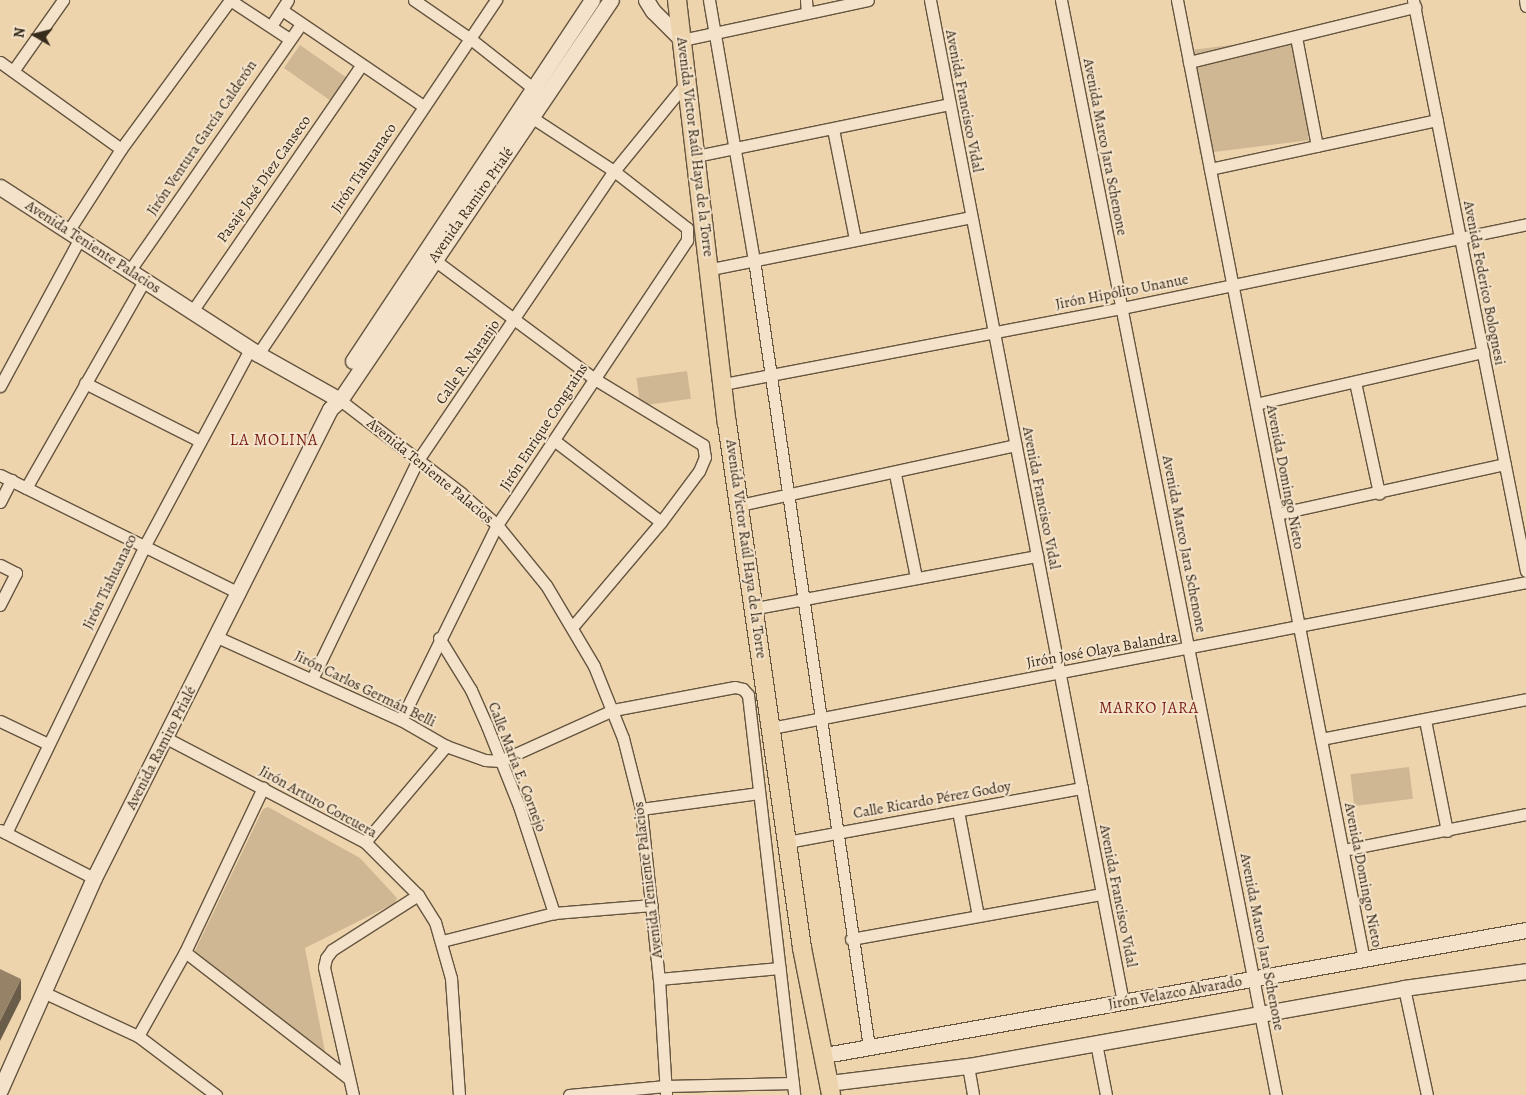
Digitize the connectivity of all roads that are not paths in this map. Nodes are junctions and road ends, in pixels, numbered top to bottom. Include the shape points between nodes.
1 (63, 0) edge
2 (230, 0) edge
3 (288, 0) edge
4 (414, 0) edge
5 (496, 0) edge
6 (592, 0) edge
7 (611, 0) edge
8 (646, 0) edge
9 (677, 0) edge
10 (709, 0) edge
11 (806, 0) edge
12 (868, 0) edge
13 (930, 0) edge
14 (1061, 0) edge
15 (1177, 0) edge
16 (1525, 0) edge
17 (1414, 4) edge
18 (1526, 6) edge
19 (282, 10) junction
20 (807, 13) junction
21 (300, 25) junction
22 (271, 26) junction
23 (714, 33) junction
24 (1296, 37) junction
25 (288, 38) junction
26 (472, 40) junction
27 (682, 40) junction
28 (0, 62) edge
29 (1189, 62) junction
30 (361, 66) junction
31 (13, 71) junction
32 (685, 84) junction
33 (539, 93) junction
34 (950, 104) junction
35 (423, 106) junction
36 (526, 114) junction
37 (1437, 120) junction
38 (833, 129) junction
39 (1316, 146) junction
40 (735, 148) junction
41 (121, 149) junction
42 (696, 156) junction
43 (1210, 169) junction
44 (614, 171) junction
45 (0, 187) edge
46 (972, 216) junction
47 (1526, 224) edge
48 (75, 234) junction
49 (1460, 236) junction
50 (855, 239) junction
51 (429, 255) junction
52 (754, 260) junction
53 (711, 268) junction
54 (130, 270) junction
55 (144, 281) junction
56 (1232, 285) junction
57 (1122, 308) junction
58 (192, 310) junction
59 (514, 320) junction
60 (994, 333) junction
61 (254, 351) junction
62 (1483, 352) junction
63 (769, 376) junction
64 (593, 378) junction
65 (1355, 382) junction
66 (85, 383) junction
67 (723, 384) junction
68 (0, 386) edge
69 (334, 401) junction
70 (1256, 404) junction
71 (200, 441) junction
72 (555, 441) junction
73 (1016, 445) junction
74 (418, 460) junction
75 (1505, 464) junction
76 (895, 474) junction
77 (0, 475) edge
78 (11, 480) junction
79 (26, 488) junction
80 (1379, 493) junction
81 (788, 495) junction
82 (0, 502) edge
83 (740, 506) junction
84 (1277, 514) junction
85 (661, 522) junction
86 (497, 525) junction
87 (145, 545) junction
88 (1037, 556) junction
89 (0, 565) edge
90 (1526, 571) edge
91 (916, 577) junction
92 (1526, 582) edge
93 (238, 593) junction
94 (805, 598) junction
95 (0, 605) edge
96 (756, 608) junction
97 (572, 626) junction
98 (1299, 626) junction
99 (217, 638) junction
100 (439, 638) junction
101 (1189, 649) junction
102 (1059, 672) junction
103 (312, 679) junction
104 (1526, 699) edge
105 (613, 710) junction
106 (401, 720) junction
107 (824, 720) junction
108 (1425, 720) junction
109 (0, 721) edge
110 (771, 728) junction
111 (166, 738) junction
112 (1321, 738) junction
113 (48, 744) junction
114 (446, 746) junction
115 (500, 761) junction
116 (263, 788) junction
117 (1082, 788) junction
118 (759, 793) junction
119 (641, 809) junction
120 (958, 811) junction
121 (1526, 814) edge
122 (3, 831) edge
123 (1446, 831) junction
124 (838, 832) junction
125 (365, 842) junction
126 (787, 842) junction
127 (1343, 850) junction
128 (94, 878) junction
129 (1102, 894) junction
130 (418, 895) junction
131 (652, 906) junction
132 (554, 913) junction
133 (978, 916) junction
134 (1526, 930) edge
135 (852, 938) junction
136 (442, 941) junction
137 (185, 952) junction
138 (1364, 960) junction
139 (779, 968) junction
140 (1526, 972) edge
141 (659, 978) junction
142 (1254, 979) junction
143 (1404, 988) junction
144 (43, 992) junction
145 (1123, 1002) junction
146 (1261, 1014) junction
147 (138, 1036) junction
148 (1096, 1043) junction
149 (869, 1047) junction
150 (824, 1055) junction
151 (968, 1066) junction
152 (348, 1078) junction
153 (732, 1083) junction
154 (793, 1083) junction
155 (830, 1089) edge
156 (666, 1090) edge
157 (0, 1091) edge
158 (4, 1095) edge
159 (216, 1095) edge
160 (353, 1095) edge
161 (459, 1095) edge
162 (569, 1095) edge
163 (733, 1095) edge
164 (794, 1095) edge
165 (973, 1095) edge
166 (1106, 1095) edge
167 (1276, 1095) edge
168 (1427, 1095) edge

1 - 31 street
2 - 22 street
2 - 41 street
3 - 19 street
4 - 26 street
5 - 26 street, Jirón Tiahuanaco
6 - 33 street, Avenida Ramiro Prialé
7 - 33 street, Avenida Ramiro Prialé
8 - 27 street via 653,12
9 - 27 main road, Avenida Víctor Raúl Haya de la Torre
10 - 23 street
11 - 20 street
12 - 20 street
13 - 34 street, Avenida Francisco Vidal
14 - 57 street, Avenida Marco Jara Schenone
15 - 29 street, Avenida Domingo Nieto
16 - 18 street
17 - 24 street
17 - 37 street, Avenida Federico Bolognesi
19 - 21 street
19 - 22 street
20 - 23 street
21 - 25 street, Jirón Ventura García Calderón
21 - 30 street
22 - 25 street
23 - 27 street
23 - 40 street
24 - 29 street
24 - 39 street
25 - 54 street, Jirón Ventura García Calderón
26 - 33 street
26 - 35 street, Jirón Tiahuanaco
27 - 32 main road, Avenida Víctor Raúl Haya de la Torre
28 - 31 street
29 - 43 street, Avenida Domingo Nieto
30 - 35 street
30 - 58 street, Pasaje José Díez Canseco
31 - 41 street
32 - 42 main road, Avenida Víctor Raúl Haya de la Torre
32 - 44 street, Calle R. Naranjo
33 - 36 street, Avenida Ramiro Prialé
34 - 38 street
34 - 46 street, Avenida Francisco Vidal
35 - 61 street, Jirón Tiahuanaco
36 - 44 street
36 - 51 street, Avenida Ramiro Prialé
37 - 39 street
37 - 49 street, Avenida Federico Bolognesi
38 - 40 street
38 - 50 street
39 - 43 street
40 - 42 street
40 - 52 street
41 - 48 street
42 - 53 main road, Avenida Víctor Raúl Haya de la Torre
43 - 56 street, Avenida Domingo Nieto
44 - 59 street, Calle R. Naranjo
44 - 64 street, Jirón Enrique Congrains via 687,228 687,240
45 - 48 street, Avenida Teniente Palacios
46 - 50 street
46 - 60 street, Avenida Francisco Vidal
47 - 49 street, Jirón Hipólito Unanue
48 - 54 street, Avenida Teniente Palacios
48 - 68 street
49 - 56 street, Jirón Hipólito Unanue
49 - 62 street, Avenida Federico Bolognesi
50 - 52 street
51 - 59 street
51 - 69 street, Avenida Ramiro Prialé
52 - 53 street
52 - 63 street
53 - 67 main road, Avenida Víctor Raúl Haya de la Torre
54 - 55 street, Avenida Teniente Palacios
55 - 58 street, Avenida Teniente Palacios
55 - 66 street
56 - 57 street, Jirón Hipólito Unanue
56 - 70 street, Avenida Domingo Nieto
57 - 60 street, Jirón Hipólito Unanue
57 - 101 street, Avenida Marco Jara Schenone
58 - 61 street, Avenida Teniente Palacios
59 - 64 street
59 - 74 street, Calle R. Naranjo
60 - 63 street, Jirón Hipólito Unanue
60 - 73 street, Avenida Francisco Vidal
61 - 69 street, Avenida Teniente Palacios
61 - 71 street, Jirón Tiahuanaco
62 - 65 street
62 - 75 street, Avenida Federico Bolognesi
63 - 67 street, Jirón Hipólito Unanue
63 - 81 street
64 - 72 street, Jirón Enrique Congrains
64 - 85 street via 703,445 705,457 698,471
65 - 70 street
65 - 80 street
66 - 71 street
66 - 79 street
67 - 83 main road, Avenida Víctor Raúl Haya de la Torre
69 - 74 street, Avenida Teniente Palacios
69 - 93 street, Avenida Ramiro Prialé
70 - 84 street, Avenida Domingo Nieto
71 - 87 street, Jirón Tiahuanaco
72 - 85 street
72 - 86 street, Jirón Enrique Congrains
73 - 76 street
73 - 88 street, Avenida Francisco Vidal
74 - 86 street, Avenida Teniente Palacios
74 - 103 street, Calle R. Naranjo
75 - 80 street
75 - 90 street, Avenida Federico Bolognesi
76 - 81 street
76 - 91 street
77 - 78 street
78 - 79 street
78 - 82 street
79 - 87 street
80 - 84 street
81 - 83 street
81 - 94 street
83 - 96 main road, Avenida Víctor Raúl Haya de la Torre
84 - 98 street, Avenida Domingo Nieto
85 - 97 street
86 - 97 street, Avenida Teniente Palacios via 546,585
86 - 100 street, Jirón Enrique Congrains
87 - 93 street
87 - 113 street, Jirón Tiahuanaco
88 - 91 street
88 - 102 street, Avenida Francisco Vidal
89 - 95 street via 16,573
91 - 94 street
92 - 98 street, Jirón José Olaya Balandra
93 - 99 street, Avenida Ramiro Prialé
94 - 96 street
94 - 107 street
96 - 110 main road, Avenida Víctor Raúl Haya de la Torre
97 - 105 street, Avenida Teniente Palacios
98 - 101 street, Jirón José Olaya Balandra
98 - 112 street, Avenida Domingo Nieto
99 - 103 street, Jirón Carlos Germán Belli
99 - 111 street, Avenida Ramiro Prialé
100 - 106 street, Jirón Enrique Congrains
100 - 115 street, Calle María E. Cornejo via 470,690
101 - 102 street, Jirón José Olaya Balandra
101 - 142 street, Avenida Marco Jara Schenone
102 - 107 street, Jirón José Olaya Balandra
102 - 117 street, Avenida Francisco Vidal
103 - 106 street, Jirón Carlos Germán Belli
104 - 108 street
105 - 115 street
105 - 118 street via 735,686 748,695
105 - 119 street, Avenida Teniente Palacios
106 - 114 street, Jirón Carlos Germán Belli
107 - 110 street, Jirón José Olaya Balandra
107 - 124 street
108 - 112 street
108 - 123 street
109 - 113 street
110 - 126 main road, Avenida Víctor Raúl Haya de la Torre
111 - 116 street, Jirón Arturo Corcuera
111 - 128 street, Avenida Ramiro Prialé
112 - 127 street, Avenida Domingo Nieto
113 - 122 street, Jirón Tiahuanaco
114 - 115 street, Jirón Carlos Germán Belli via 485,760
114 - 125 street
115 - 132 street, Calle María E. Cornejo
116 - 125 street, Jirón Arturo Corcuera
116 - 137 street
117 - 120 street, Calle Ricardo Pérez Godoy
117 - 129 street, Avenida Francisco Vidal
118 - 119 street
118 - 139 street
119 - 131 street, Avenida Teniente Palacios
120 - 124 street, Calle Ricardo Pérez Godoy
120 - 133 street
121 - 123 street
122 - 128 street
123 - 127 street
124 - 126 street, Calle Ricardo Pérez Godoy
124 - 135 street
125 - 130 street, Jirón Arturo Corcuera
126 - 150 main road, Avenida Víctor Raúl Haya de la Torre via 802,948
127 - 138 street, Avenida Domingo Nieto
128 - 144 street, Avenida Ramiro Prialé
129 - 133 street
129 - 145 street, Avenida Francisco Vidal
130 - 136 street, Jirón Arturo Corcuera via 436,922
130 - 152 street via 332,950 326,958 324,966
131 - 132 street
131 - 141 street, Avenida Teniente Palacios
132 - 136 street
133 - 135 street
134 - 138 street, Jirón Velazco Alvarado
135 - 149 street
136 - 161 street, Jirón Arturo Corcuera via 450,978
137 - 147 street
137 - 152 street
138 - 142 street, Jirón Velazco Alvarado
139 - 141 street
139 - 154 street
140 - 143 street
141 - 156 street, Avenida Teniente Palacios
142 - 145 street, Jirón Velazco Alvarado
142 - 146 street, Avenida Marco Jara Schenone
143 - 146 street
143 - 168 street
144 - 147 street
144 - 157 street, Avenida Ramiro Prialé
145 - 149 street, Jirón Velazco Alvarado
146 - 148 street
146 - 167 street, Avenida Marco Jara Schenone
147 - 159 street
148 - 151 street
148 - 166 street
149 - 150 street, Jirón Velazco Alvarado
150 - 155 main road, Avenida Víctor Raúl Haya de la Torre
151 - 155 street
151 - 165 street
152 - 160 street
153 - 154 street
153 - 156 street
153 - 163 street
154 - 164 street
156 - 162 street
157 - 158 street

